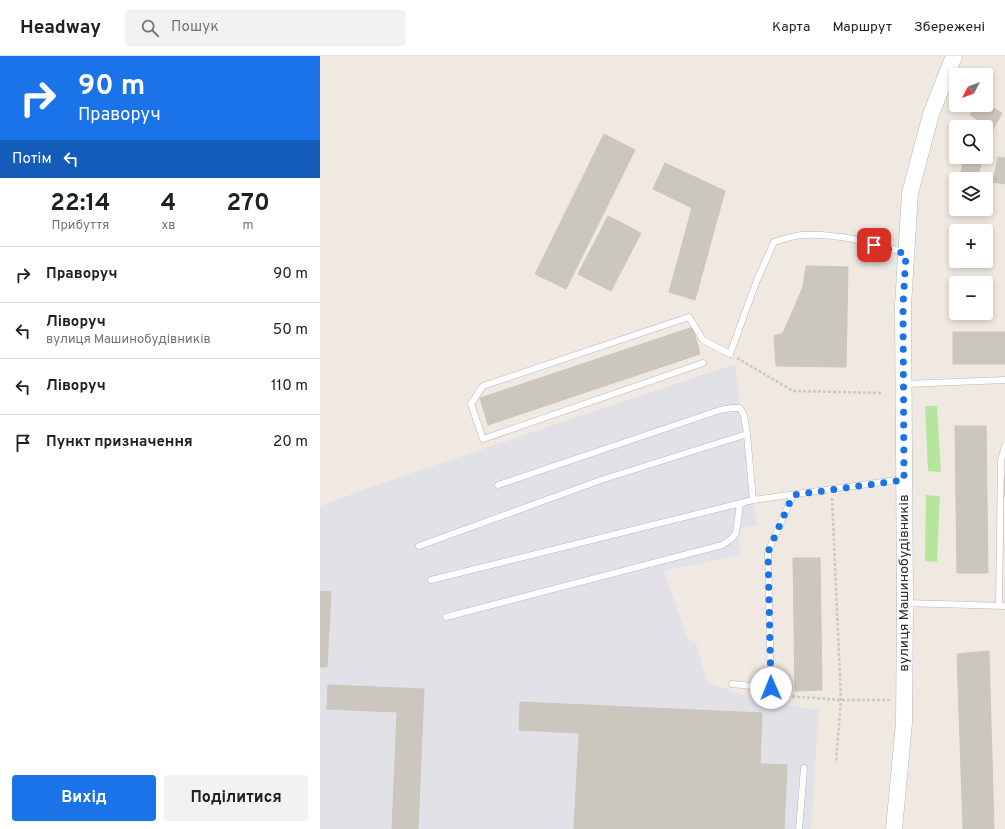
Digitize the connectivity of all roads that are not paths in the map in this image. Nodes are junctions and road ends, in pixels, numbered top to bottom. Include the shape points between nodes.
1 (954, 56) edge
2 (906, 254) junction
3 (703, 363) dead end
4 (1005, 380) edge
5 (903, 384) junction
6 (747, 434) junction
7 (1005, 446) edge
8 (904, 480) junction
9 (498, 485) dead end
10 (793, 495) junction
11 (753, 500) junction
12 (740, 504) junction
13 (419, 546) dead end
14 (431, 580) dead end
15 (905, 603) junction
16 (1002, 605) edge
17 (446, 617) dead end
18 (732, 684) dead end
19 (804, 768) dead end
20 (799, 829) edge
21 (894, 829) edge

1 - 2 street, вулиця Машинобудівників via 930,114 910,194
2 - 3 lane via 834,236 800,235 774,242 730,354 703,340 689,316 483,386 471,404 482,439
2 - 5 street, вулиця Машинобудівників
4 - 5 lane
5 - 8 street, вулиця Машинобудівників
6 - 9 lane via 744,415 740,408 720,410
6 - 11 lane
6 - 13 lane via 601,480
7 - 16 lane via 1001,460
8 - 10 lane
8 - 15 street, вулиця Машинобудівників
10 - 11 lane
10 - 18 lane via 768,552 771,688
11 - 12 lane
12 - 14 lane
12 - 17 lane via 736,533 722,545
15 - 16 lane
15 - 21 street, вулиця Машинобудівників via 904,722
19 - 20 lane

